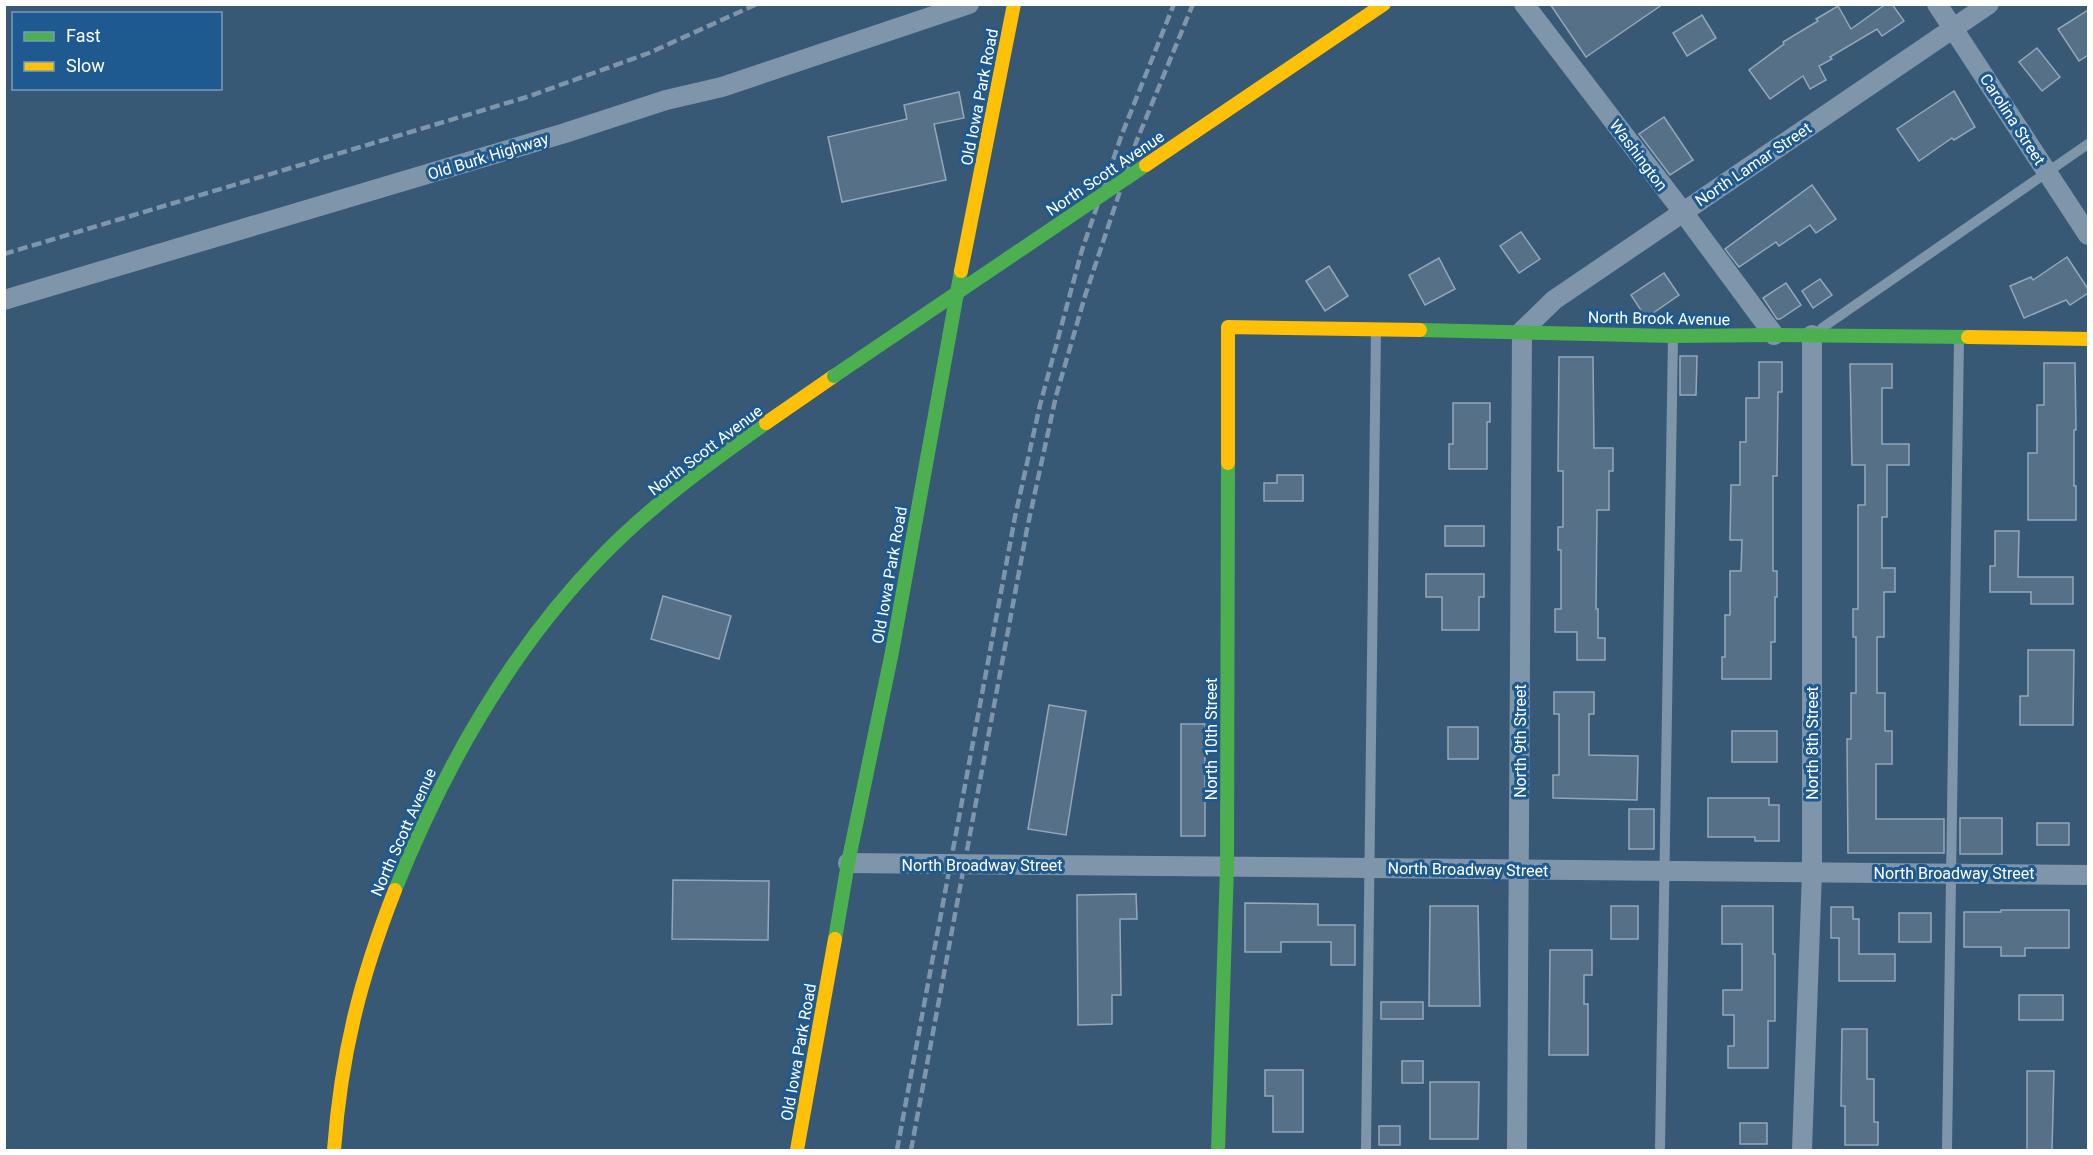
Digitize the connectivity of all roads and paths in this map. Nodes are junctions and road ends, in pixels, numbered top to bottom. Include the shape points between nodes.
1 (969, 4) edge
2 (1014, 4) edge
3 (1384, 4) edge
4 (1524, 4) edge
5 (1936, 4) edge
6 (1989, 4) edge
7 (1953, 29) junction
8 (2088, 144) edge
9 (2048, 172) junction
10 (1683, 212) junction
11 (2088, 235) edge
12 (4, 300) edge
13 (1228, 327) joint
14 (1376, 329) junction
15 (1522, 331) junction
16 (1774, 335) junction
17 (1812, 335) junction
18 (1673, 336) junction
19 (1959, 338) junction
20 (2088, 339) edge
21 (848, 863) junction
22 (1227, 867) junction
23 (1370, 868) junction
24 (1519, 870) junction
25 (1664, 871) junction
26 (1812, 872) junction
27 (1951, 873) junction
28 (2088, 875) edge
29 (334, 1150) edge
30 (797, 1150) edge
31 (1218, 1150) edge
32 (1366, 1150) edge
33 (1517, 1150) edge
34 (1660, 1150) edge
35 (1802, 1150) edge
36 (1947, 1150) edge

1 - 12 street, Old Burk Highway via 722,87 666,100
2 - 21 street, Old Iowa Park Road via 943,363 892,652
3 - 29 street, North Scott Avenue, bridge via 713,460 616,542 564,599 508,672 472,728 416,837 377,936 351,1023
4 - 10 street, Washington
5 - 7 street, Carolina Street
6 - 7 street, North Lamar Street
7 - 9 street, Carolina Street
7 - 10 street, North Lamar Street
8 - 9 lane
9 - 11 street, Carolina Street
9 - 17 lane
10 - 15 street, North Lamar Street via 1554,300
10 - 16 street, Washington
13 - 14 street, North Brook Avenue
13 - 22 street, North 10th Street
14 - 15 street, North Brook Avenue
14 - 23 lane
15 - 18 street, North Brook Avenue
15 - 24 street, North 9th Street
16 - 17 street, North Brook Avenue
16 - 18 street, North Brook Avenue
17 - 19 street, North Brook Avenue
17 - 26 street, North 8th Street
18 - 25 lane
19 - 20 street, North Brook Avenue
19 - 27 lane
21 - 22 street, North Broadway Street
21 - 30 street, Old Iowa Park Road
22 - 23 street, North Broadway Street
22 - 31 street, North 10th Street
23 - 24 street, North Broadway Street
23 - 32 lane
24 - 25 street, North Broadway Street
24 - 33 street, North 9th Street
25 - 26 street, North Broadway Street
25 - 34 lane
26 - 27 street, North Broadway Street
26 - 35 street, North 8th Street
27 - 28 street, North Broadway Street
27 - 36 lane

